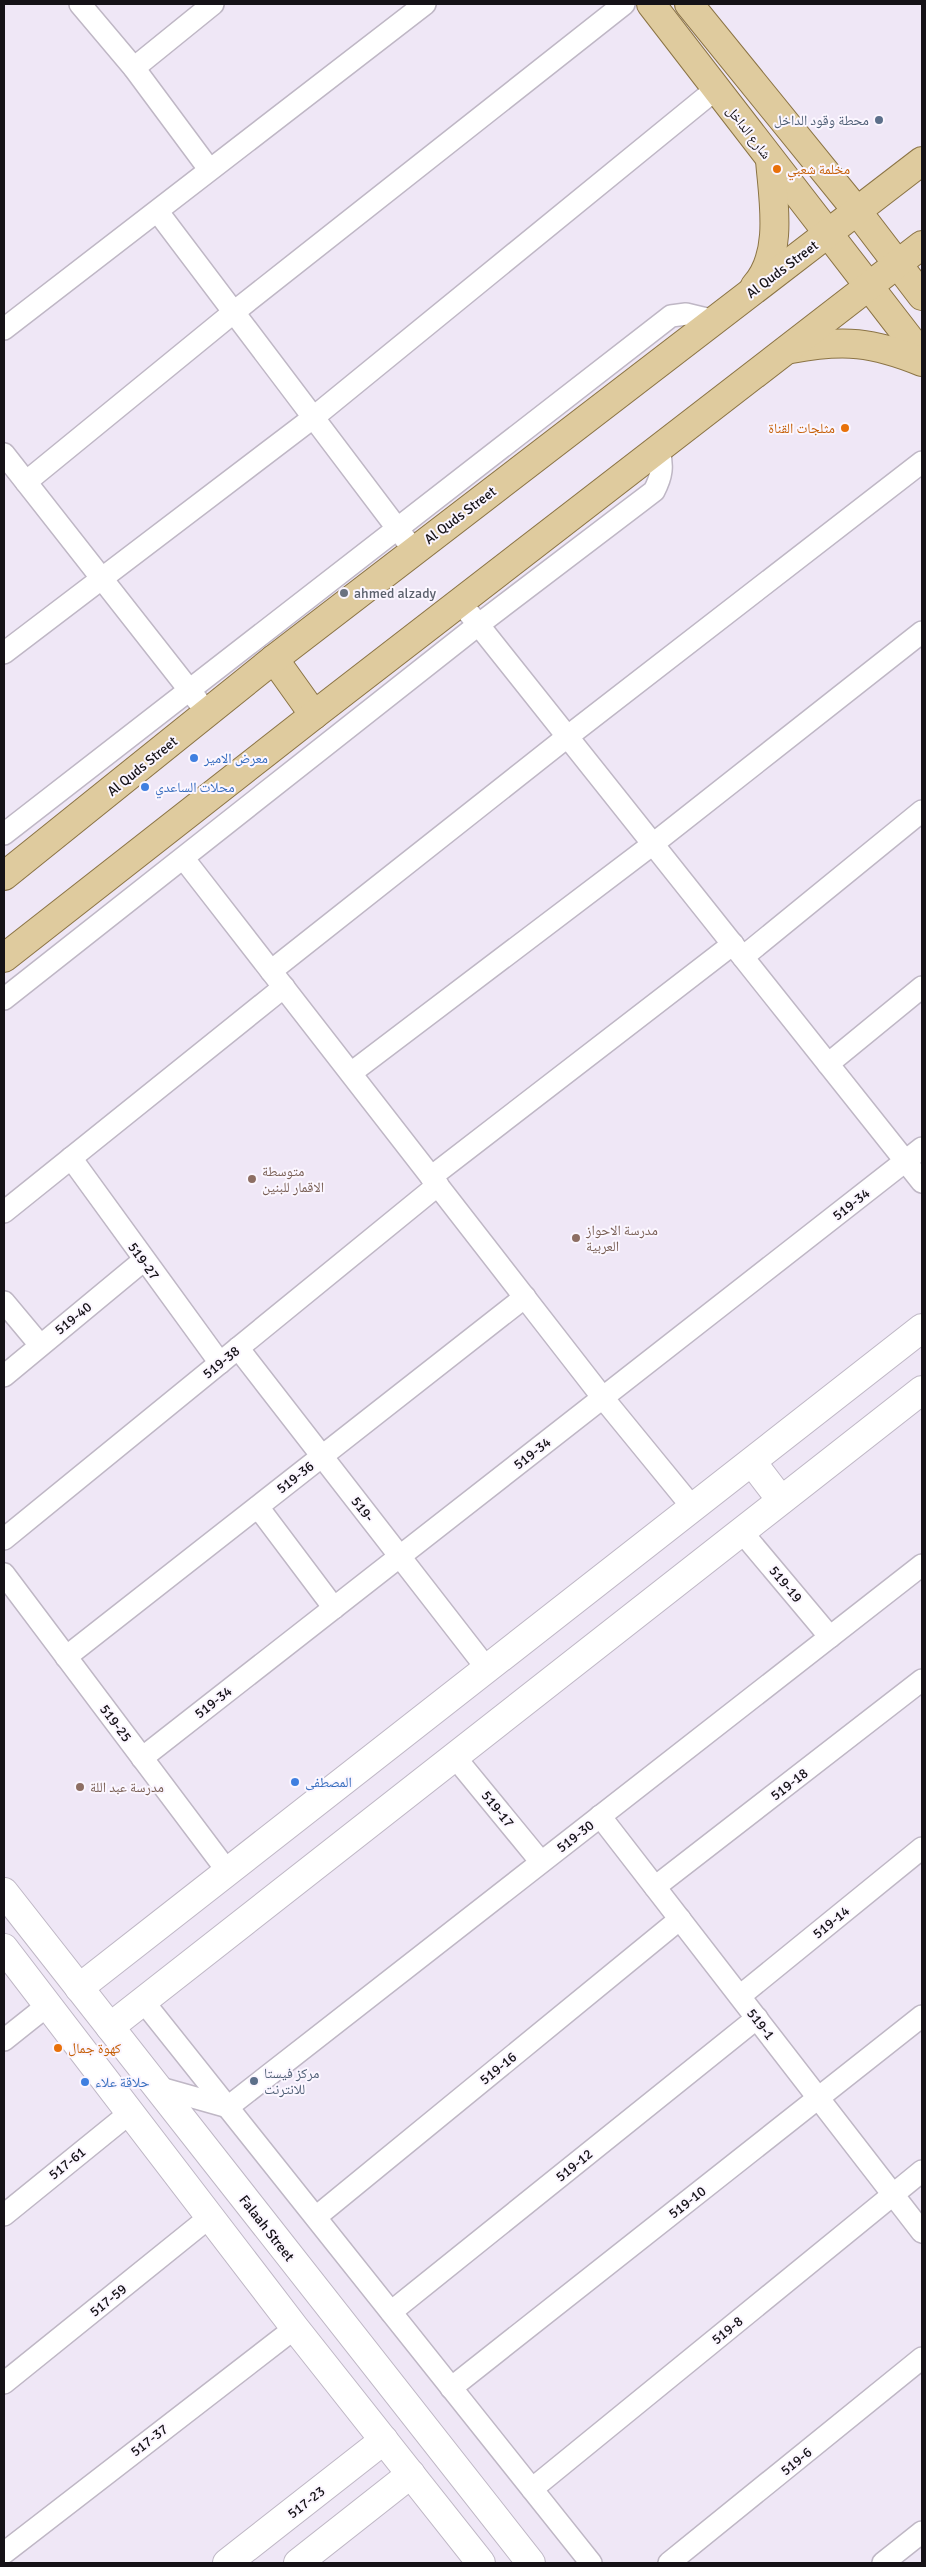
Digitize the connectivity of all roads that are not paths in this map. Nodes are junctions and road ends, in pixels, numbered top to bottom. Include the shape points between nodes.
1 (80, 4) edge
2 (213, 4) edge
3 (425, 4) edge
4 (624, 4) edge
5 (651, 4) edge
6 (689, 4) edge
7 (134, 68) junction
8 (716, 90) junction
9 (770, 160) junction
10 (922, 161) edge
11 (209, 169) junction
12 (857, 211) junction
13 (158, 212) junction
14 (828, 234) junction
15 (922, 245) edge
16 (898, 264) junction
17 (869, 287) junction
18 (922, 296) edge
19 (742, 300) junction
20 (234, 312) junction
21 (4, 329) edge
22 (787, 350) junction
23 (922, 355) edge
24 (922, 362) edge
25 (314, 417) junction
26 (659, 450) junction
27 (4, 454) edge
28 (922, 462) edge
29 (26, 482) junction
30 (406, 540) junction
31 (100, 577) junction
32 (461, 603) junction
33 (478, 625) junction
34 (922, 632) edge
35 (4, 652) edge
36 (274, 659) junction
37 (189, 691) junction
38 (207, 714) junction
39 (314, 715) junction
40 (568, 737) junction
41 (922, 811) edge
42 (4, 834) edge
43 (653, 844) junction
44 (184, 859) junction
45 (4, 876) edge
46 (738, 951) junction
47 (4, 958) edge
48 (277, 979) junction
49 (922, 987) edge
50 (4, 1000) edge
51 (828, 1064) junction
52 (350, 1073) junction
53 (922, 1148) edge
54 (71, 1158) junction
55 (906, 1162) junction
56 (434, 1181) junction
57 (922, 1182) edge
58 (4, 1212) edge
59 (144, 1260) junction
60 (525, 1297) junction
61 (4, 1302) edge
62 (922, 1328) edge
63 (40, 1346) junction
64 (238, 1348) junction
65 (220, 1363) junction
66 (4, 1376) edge
67 (922, 1390) edge
68 (603, 1398) junction
69 (322, 1456) junction
70 (752, 1462) junction
71 (781, 1500) junction
72 (258, 1507) junction
73 (693, 1508) junction
74 (741, 1531) junction
75 (4, 1539) edge
76 (400, 1556) junction
77 (922, 1564) edge
78 (4, 1574) edge
79 (334, 1608) junction
80 (830, 1637) junction
81 (66, 1657) junction
82 (488, 1670) junction
83 (922, 1680) edge
84 (454, 1756) junction
85 (142, 1758) junction
86 (600, 1816) junction
87 (922, 1848) edge
88 (541, 1862) junction
89 (228, 1872) junction
90 (655, 1887) junction
91 (4, 1892) edge
92 (680, 1919) junction
93 (4, 1948) edge
94 (79, 1988) junction
95 (740, 1996) junction
96 (143, 2000) junction
97 (48, 2005) junction
98 (922, 2016) edge
99 (757, 2018) junction
100 (110, 2027) junction
101 (4, 2040) edge
102 (157, 2087) junction
103 (818, 2098) junction
104 (228, 2107) junction
105 (131, 2112) junction
106 (922, 2171) edge
107 (893, 2194) junction
108 (4, 2215) edge
109 (211, 2216) junction
110 (316, 2217) junction
111 (922, 2232) edge
112 (391, 2312) junction
113 (295, 2328) junction
114 (922, 2358) edge
115 (4, 2384) edge
116 (451, 2388) junction
117 (384, 2440) junction
118 (411, 2474) junction
119 (532, 2489) junction
120 (922, 2532) edge
121 (4, 2553) edge
122 (227, 2563) edge
123 (298, 2563) edge
124 (480, 2563) edge
125 (531, 2563) edge
126 (591, 2563) edge
127 (669, 2563) edge
128 (883, 2563) edge

1 - 7 street
2 - 7 street
3 - 11 street
4 - 20 street
5 - 8 main road, شارع الداخل
6 - 12 main road
7 - 11 street
8 - 9 main road, شارع الداخل
8 - 25 street
9 - 14 main road, شارع الداخل
9 - 19 main road via 774,218 771,254 764,276
10 - 12 main road, Al Quds Street
11 - 13 street
12 - 14 main road, Al Quds Street
12 - 16 main road
13 - 20 street
13 - 21 street
14 - 17 main road, شارع الداخل
14 - 19 main road, Al Quds Street
15 - 16 main road
16 - 17 main road
16 - 18 main road
17 - 22 main road
17 - 23 main road, شارع الداخل
19 - 30 main road, Al Quds Street
20 - 25 street
20 - 29 street
22 - 24 main road via 827,342 860,343
22 - 26 main road
25 - 30 street
25 - 31 street
26 - 32 main road
26 - 33 street via 663,466 654,491
27 - 29 street
28 - 40 street
29 - 31 street
30 - 36 main road, Al Quds Street
30 - 37 street
31 - 35 street
31 - 37 street
32 - 33 street
32 - 39 main road
33 - 40 street
33 - 44 street
34 - 43 street
36 - 38 main road, Al Quds Street
36 - 39 main road
37 - 38 street
37 - 42 street
38 - 45 main road, Al Quds Street
39 - 47 main road
40 - 43 street
40 - 48 street
41 - 46 street, 519-38
43 - 46 street
43 - 52 street
44 - 48 street
44 - 50 street
46 - 51 street
46 - 56 street, 519-38
48 - 52 street
48 - 54 street
49 - 51 street
51 - 55 street
52 - 56 street
53 - 55 street, 519-34
54 - 58 street
54 - 59 street, 519-27
55 - 57 street
55 - 68 street, 519-34
56 - 60 street
56 - 64 street, 519-38
59 - 63 street, 519-40
59 - 65 street, 519-27
60 - 68 street
60 - 69 street, 519-36
61 - 63 street
62 - 70 street
63 - 66 street, 519-40
64 - 65 street, 519-38
64 - 69 street, 519-
65 - 75 street, 519-38
67 - 71 street
68 - 73 street
68 - 76 street, 519-34
69 - 72 street, 519-36
69 - 76 street, 519-
70 - 71 street
70 - 73 street
71 - 74 street
72 - 79 street
72 - 81 street, 519-36
73 - 82 street
74 - 80 street, 519-19
74 - 84 street
76 - 79 street, 519-34
76 - 82 street, 519-
77 - 80 street, 519-30
78 - 81 street, 519-25
79 - 85 street, 519-34
80 - 86 street, 519-30
81 - 85 street, 519-25
82 - 89 street
83 - 90 street, 519-18
84 - 88 street, 519-17
84 - 96 street
85 - 89 street, 519-25
86 - 88 street, 519-30
86 - 90 street, 519-1
87 - 95 street, 519-14
88 - 104 street, 519-30
89 - 94 street
90 - 92 street, 519-1
91 - 94 street, Falaah Street
92 - 95 street, 519-1
92 - 110 street, 519-16
93 - 97 street
94 - 100 street, Falaah Street
95 - 99 street, 519-1
96 - 100 street
96 - 104 street
97 - 101 street
97 - 105 street
98 - 103 street, 519-10
99 - 103 street, 519-1
99 - 112 street, 519-12
100 - 102 street, Falaah Street
102 - 104 street
102 - 125 street, Falaah Street
103 - 107 street, 519-1
103 - 116 street, 519-10
104 - 110 street
105 - 108 street, 517-61
105 - 109 street
106 - 107 street, 519-8
107 - 111 street, 519-1
107 - 119 street, 519-8
109 - 113 street
109 - 115 street, 517-59
110 - 112 street
112 - 116 street
113 - 117 street
113 - 121 street, 517-37
114 - 127 street, 519-6
116 - 119 street
117 - 118 street
117 - 122 street, 517-23
118 - 123 street
118 - 124 street
119 - 126 street
120 - 128 street

